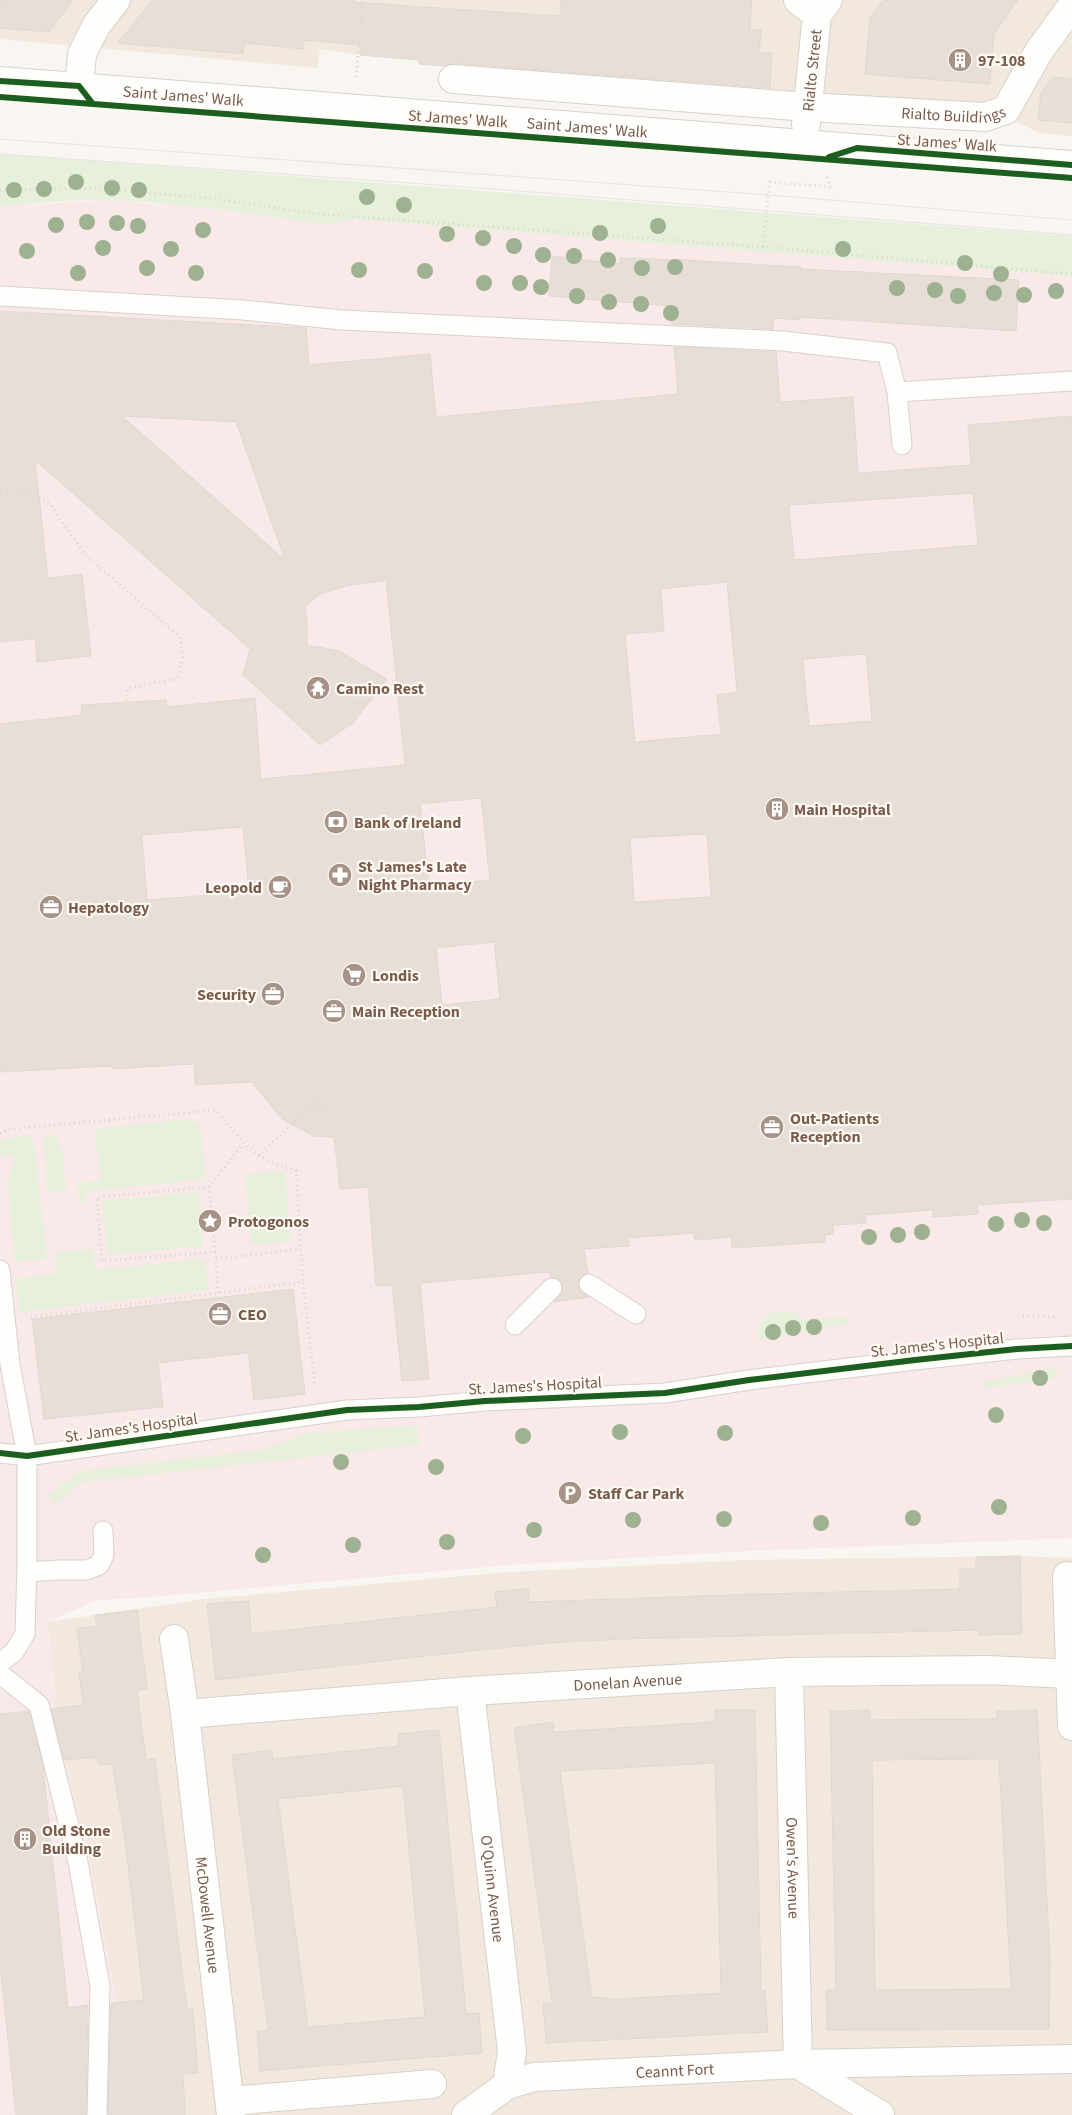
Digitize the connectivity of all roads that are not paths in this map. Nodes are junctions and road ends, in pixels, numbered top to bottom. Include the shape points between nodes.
1 (116, 0) edge
2 (814, 5) edge
3 (1072, 6) edge
4 (453, 79) dead end
5 (0, 81) edge
6 (79, 86) junction
7 (807, 107) junction
8 (814, 144) junction
9 (857, 148) joint
10 (1072, 165) edge
11 (0, 296) edge
12 (1072, 381) edge
13 (897, 392) junction
14 (902, 445) dead end
15 (0, 1270) edge
16 (589, 1284) dead end
17 (552, 1288) dead end
18 (636, 1314) dead end
19 (515, 1325) dead end
20 (1072, 1346) edge
21 (0, 1453) edge
22 (27, 1456) junction
23 (103, 1531) dead end
24 (27, 1572) junction
25 (1067, 1576) dead end
26 (174, 1639) dead end
27 (0, 1663) edge
28 (789, 1672) junction
29 (0, 1674) edge
30 (1069, 1674) junction
31 (470, 1691) junction
32 (185, 1714) junction
33 (1072, 1726) edge
34 (1072, 2059) edge
35 (798, 2064) junction
36 (432, 2084) dead end
37 (508, 2084) junction
38 (231, 2108) edge
39 (97, 2115) edge
40 (466, 2115) edge
41 (880, 2115) edge

1 - 6 street via 96,26 82,54
2 - 7 street, Rialto Street
3 - 7 street, Rialto Buildings via 1039,51 1006,110 985,117
4 - 7 street, Rialto Buildings
5 - 6 street
6 - 8 street, Saint James' Walk
7 - 8 street, Rialto Street
8 - 9 street, Saint James' Walk
9 - 10 street, St James' Walk
11 - 13 lane via 243,310 342,320 783,341 887,353
12 - 13 lane
13 - 14 lane
15 - 22 lane via 10,1364
16 - 18 lane
17 - 19 lane
20 - 22 lane, St. James's Hospital via 923,1359 665,1393 486,1401 319,1414
21 - 22 lane, St. James's Hospital
22 - 24 lane
23 - 24 lane via 104,1555 99,1564 87,1570
24 - 27 lane via 25,1634 14,1652
25 - 30 street
26 - 32 street, McDowell Avenue
28 - 30 street, Donelan Avenue via 988,1670
28 - 31 street, Donelan Avenue
28 - 35 street, Owen's Avenue
29 - 39 lane via 39,1705 78,1862 100,1986
30 - 33 street
31 - 32 street, Donelan Avenue
31 - 37 street, O'Quinn Avenue via 512,2051
32 - 38 street, McDowell Avenue
34 - 35 street, Ceannt Fort
35 - 37 street, Ceannt Fort via 534,2077
35 - 41 street
36 - 38 street
37 - 40 street, Ceannt Fort

